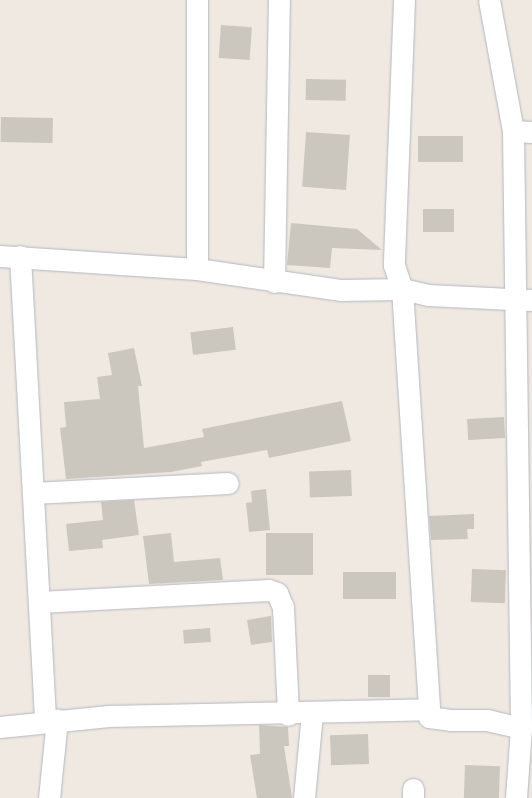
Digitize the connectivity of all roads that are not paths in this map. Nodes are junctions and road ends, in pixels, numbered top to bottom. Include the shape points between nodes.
1 (197, 0) edge
2 (279, 0) edge
3 (404, 0) edge
4 (489, 0) edge
5 (523, 132) edge
6 (10, 256) edge
7 (197, 269) junction
8 (274, 282) junction
9 (402, 289) junction
10 (525, 301) edge
11 (228, 483) dead end
12 (33, 493) junction
13 (39, 602) junction
14 (525, 621) edge
15 (429, 710) junction
16 (312, 714) junction
17 (288, 715) junction
18 (51, 720) junction
19 (0, 727) edge
20 (521, 728) junction
21 (49, 798) edge
22 (304, 798) edge
23 (516, 798) edge

1 - 7 street
2 - 8 street
3 - 9 street via 394,264
4 - 5 street
5 - 10 street
6 - 7 street
6 - 12 street
7 - 8 street
8 - 9 street via 341,290
9 - 10 street via 428,295
9 - 15 street
10 - 14 street
11 - 12 street
12 - 13 street
13 - 17 street via 269,590 278,593 283,606
13 - 18 street
14 - 20 street
15 - 16 street
15 - 20 street via 429,717 487,720
16 - 17 street
16 - 22 street
17 - 18 street
18 - 19 street
18 - 21 street
20 - 23 street

